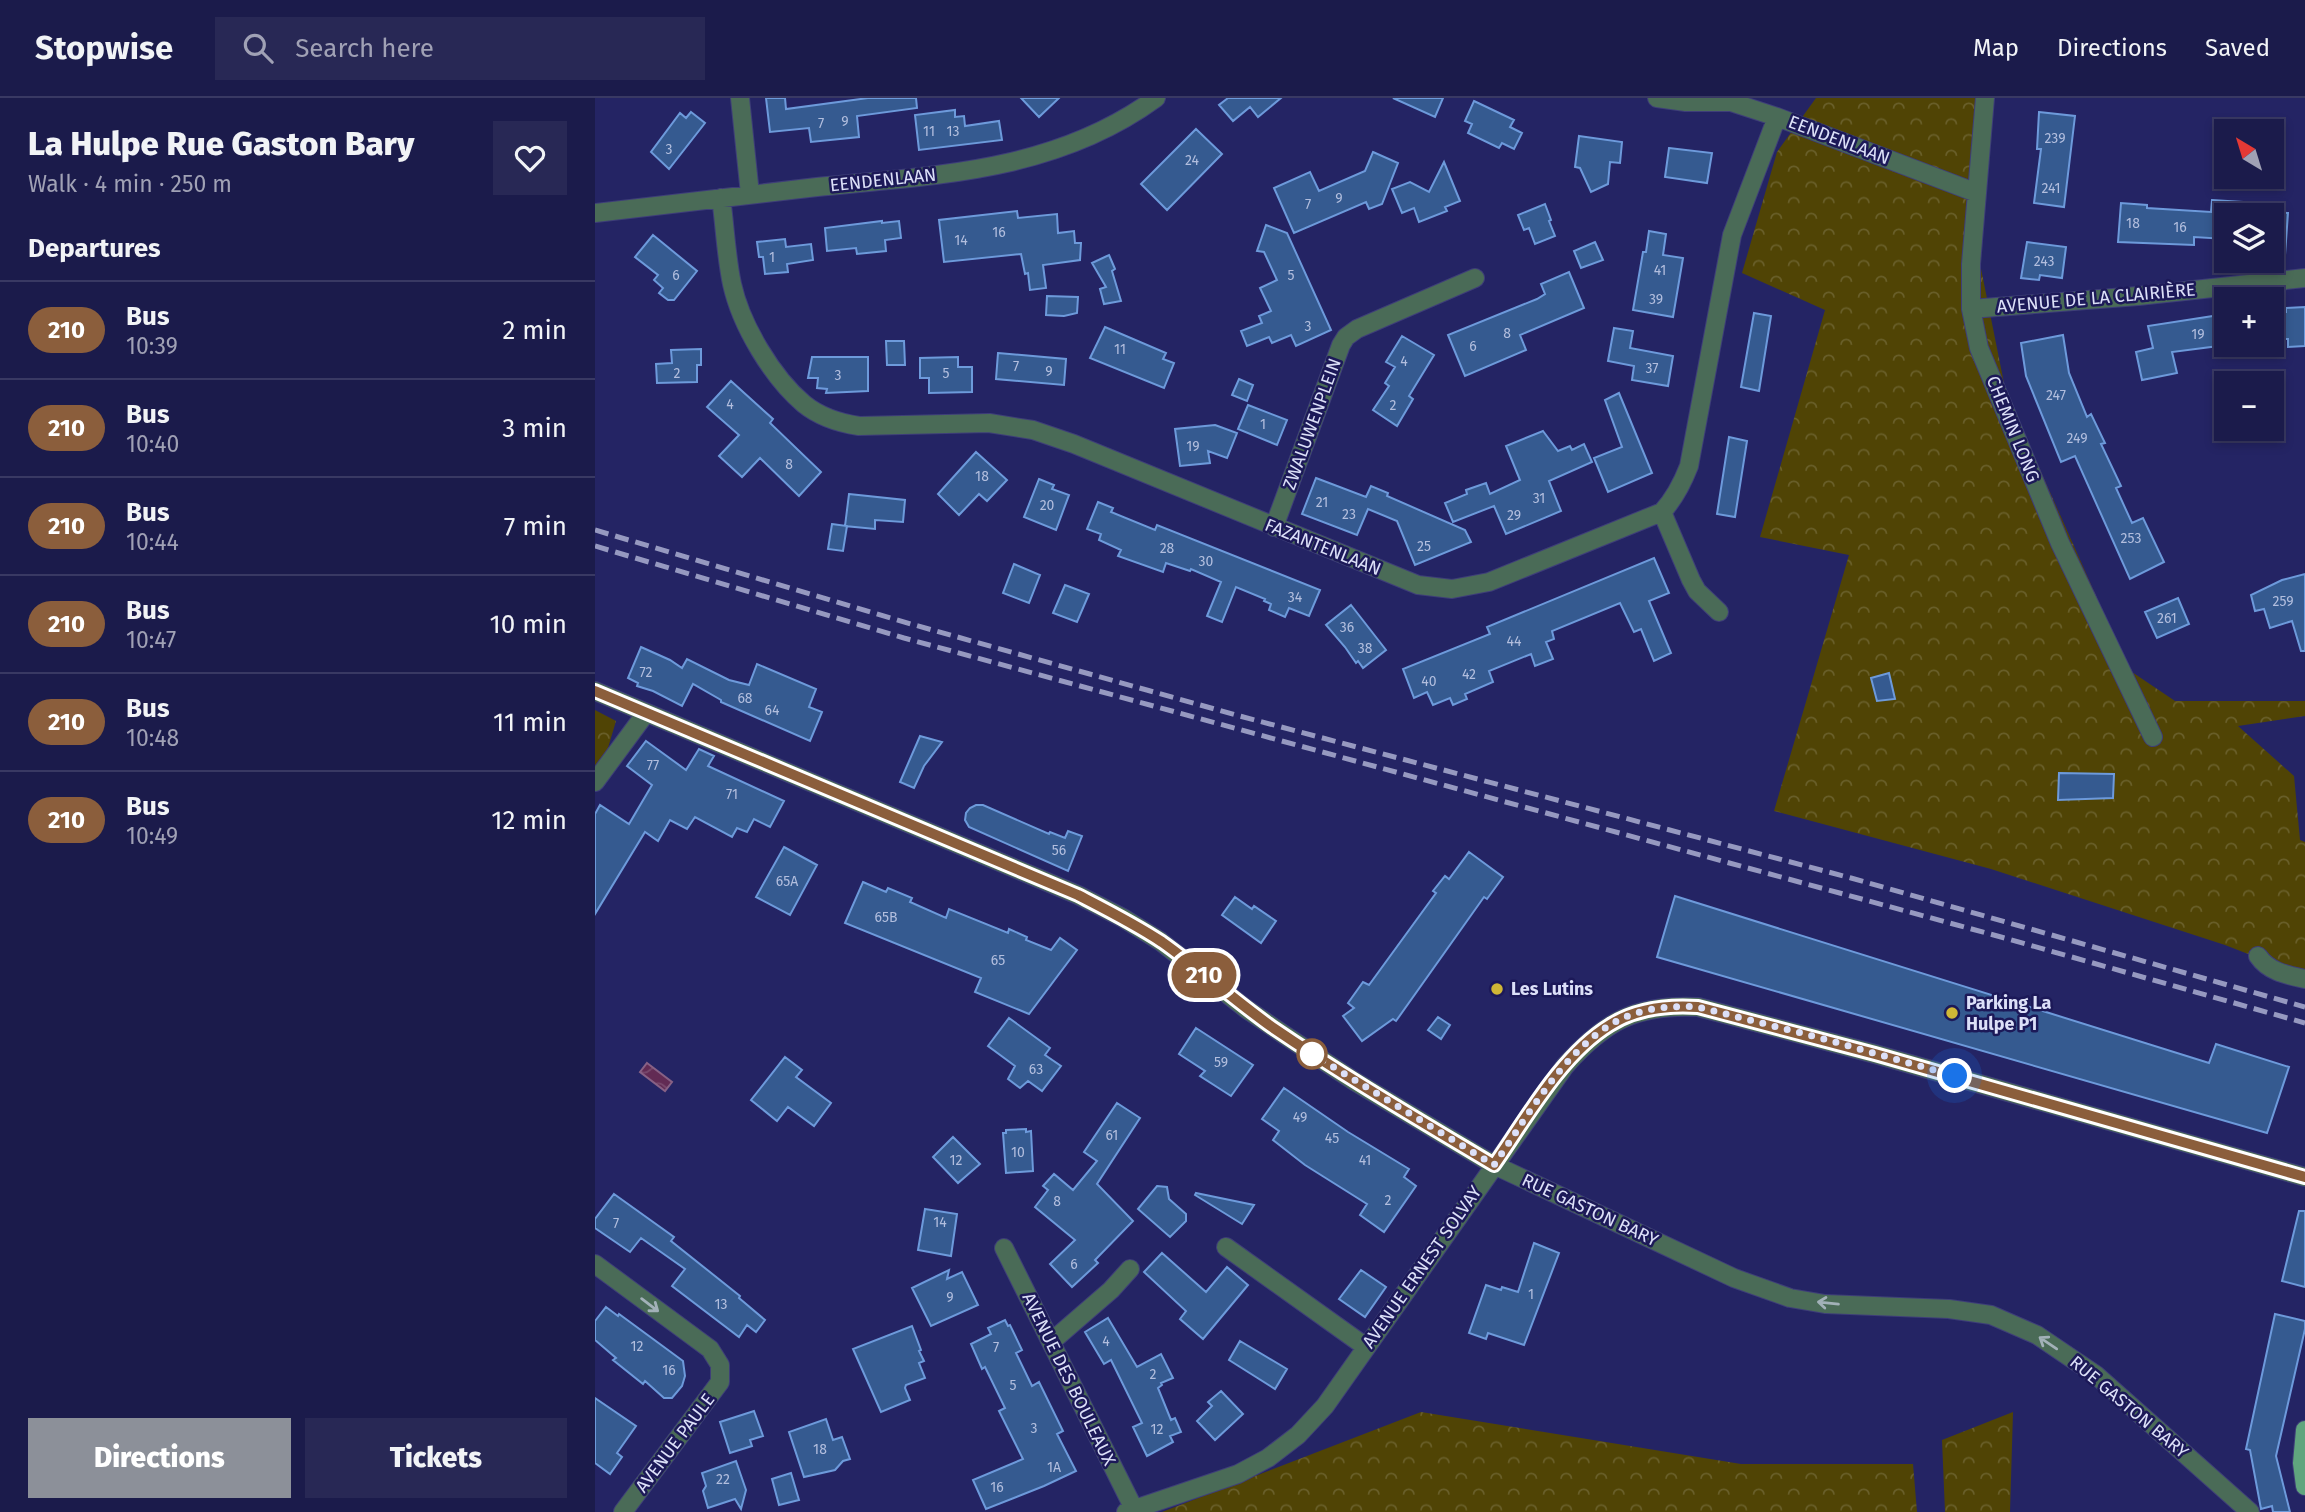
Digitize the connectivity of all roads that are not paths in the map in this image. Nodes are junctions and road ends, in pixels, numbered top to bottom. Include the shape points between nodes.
1 (740, 98) edge
2 (1156, 98) edge
3 (1657, 98) edge
4 (1985, 98) edge
5 (1730, 100) edge
6 (1777, 117) junction
7 (1976, 193) junction
8 (750, 194) junction
9 (721, 198) junction
10 (595, 213) edge
11 (1475, 278) dead end
12 (2305, 278) edge
13 (1971, 309) junction
14 (1662, 512) junction
15 (1274, 527) junction
16 (1719, 612) dead end
17 (595, 691) edge
18 (646, 713) junction
19 (2153, 737) dead end
20 (595, 782) edge
21 (2258, 956) dead end
22 (2305, 979) edge
23 (1494, 1165) junction
24 (2305, 1177) edge
25 (1226, 1247) dead end
26 (1005, 1248) dead end
27 (595, 1264) edge
28 (1130, 1269) dead end
29 (1051, 1342) junction
30 (1366, 1348) junction
31 (2305, 1430) edge
32 (2305, 1486) edge
33 (1130, 1511) edge
34 (623, 1512) edge
35 (2250, 1512) edge

1 - 8 street
2 - 8 street, EENDENLAAN via 1097,134 1018,161
3 - 5 street, EENDENLAAN
4 - 7 street, CHEMIN LONG
5 - 6 street, EENDENLAAN
6 - 7 street, EENDENLAAN
6 - 14 street via 1732,235 1689,466
7 - 13 street, CHEMIN LONG
8 - 9 street, EENDENLAAN
9 - 10 street, EENDENLAAN
9 - 15 street, FAZANTENLAAN via 739,309 756,344 805,405 843,424 859,426 989,423 1033,430
11 - 15 street, ZWALUWENPLEIN via 1346,337
12 - 13 street, AVENUE DE LA CLAIRIÈRE
13 - 19 street, CHEMIN LONG via 1979,348 2060,543
14 - 15 street, FAZANTENLAAN via 1489,582 1452,589 1418,585
14 - 16 street via 1697,591
17 - 18 street, RUE GASTON BARY
18 - 20 street
18 - 23 street, RUE GASTON BARY via 1123,918 1293,1041
21 - 22 street via 2274,971
23 - 24 street, AVENUE ERNEST SOLVAY via 1587,1041 1612,1023 1643,1011 1679,1006 1817,1037
23 - 30 street, AVENUE ERNEST SOLVAY
35 -> 23 street, RUE GASTON BARY via 2096,1375 2038,1335 1991,1315 1790,1298 1734,1278
25 - 30 street
26 - 29 street, AVENUE DES BOULEAUX
27 -> 34 street, AVENUE PAULE via 709,1349 720,1365 720,1382
28 - 29 street
29 - 33 street, AVENUE DES BOULEAUX
30 - 33 street, AVENUE ERNEST SOLVAY via 1325,1406 1268,1458 1238,1474
31 - 32 main road

